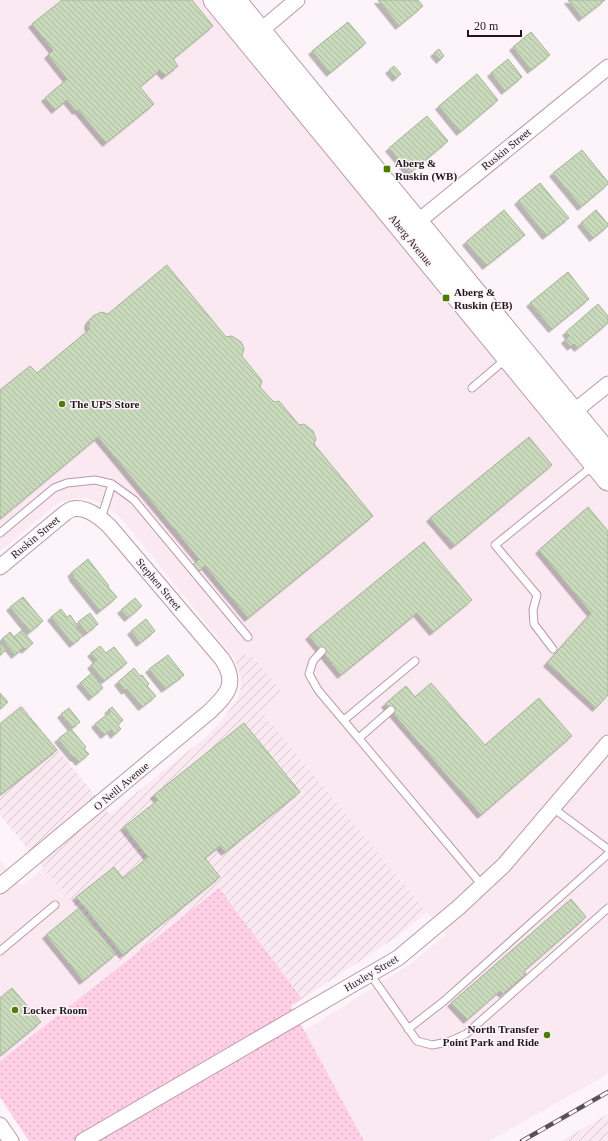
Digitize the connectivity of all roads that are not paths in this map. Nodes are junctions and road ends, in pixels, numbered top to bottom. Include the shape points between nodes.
1 (214, 0) edge
2 (235, 0) edge
3 (297, 0) edge
4 (254, 36) junction
5 (608, 67) edge
6 (411, 228) junction
7 (514, 353) junction
8 (608, 384) edge
9 (472, 388) dead end
10 (567, 417) junction
11 (604, 466) edge
12 (112, 484) junction
13 (72, 509) joint
14 (101, 519) junction
15 (0, 533) edge
16 (0, 567) edge
17 (248, 637) dead end
18 (553, 649) dead end
19 (322, 651) dead end
20 (415, 661) dead end
21 (230, 678) joint
22 (390, 710) dead end
23 (344, 720) junction
24 (359, 738) junction
25 (608, 743) edge
26 (553, 808) junction
27 (608, 850) edge
28 (608, 854) edge
29 (482, 885) junction
30 (0, 886) edge
31 (56, 905) dead end
32 (608, 908) edge
33 (0, 951) edge
34 (370, 974) junction
35 (408, 1029) junction
36 (0, 1125) edge
37 (11, 1141) edge
38 (83, 1141) edge

1 - 4 street, Aberg Avenue
2 - 4 street, Aberg Avenue
3 - 4 street
4 - 6 street, Aberg Avenue
5 - 6 street, Ruskin Street
6 - 7 street, Aberg Avenue
7 - 9 lane
7 - 10 street, Aberg Avenue
8 - 10 street
10 - 11 street, Aberg Avenue
11 - 18 lane via 495,545 537,595 533,610 534,624
12 - 14 lane
12 - 15 lane via 95,480 67,483 54,488
12 - 17 lane via 134,500
13 - 14 street, Stephen Street via 92,513
13 - 16 street, Ruskin Street
14 - 21 street, Stephen Street via 222,659
19 - 23 lane via 313,661 309,674 318,690
20 - 23 lane
21 - 30 street, O Neill Avenue via 229,689 219,703
22 - 24 lane
23 - 24 lane
24 - 29 lane
25 - 26 street, Huxley Street
26 - 27 lane
26 - 29 street, Huxley Street via 504,865
28 - 35 lane via 444,1001
29 - 34 street, Huxley Street via 398,958
31 - 33 lane
32 - 35 lane via 466,1034 448,1042 432,1045 417,1041
34 - 35 lane
34 - 38 street, Huxley Street
36 - 37 street

